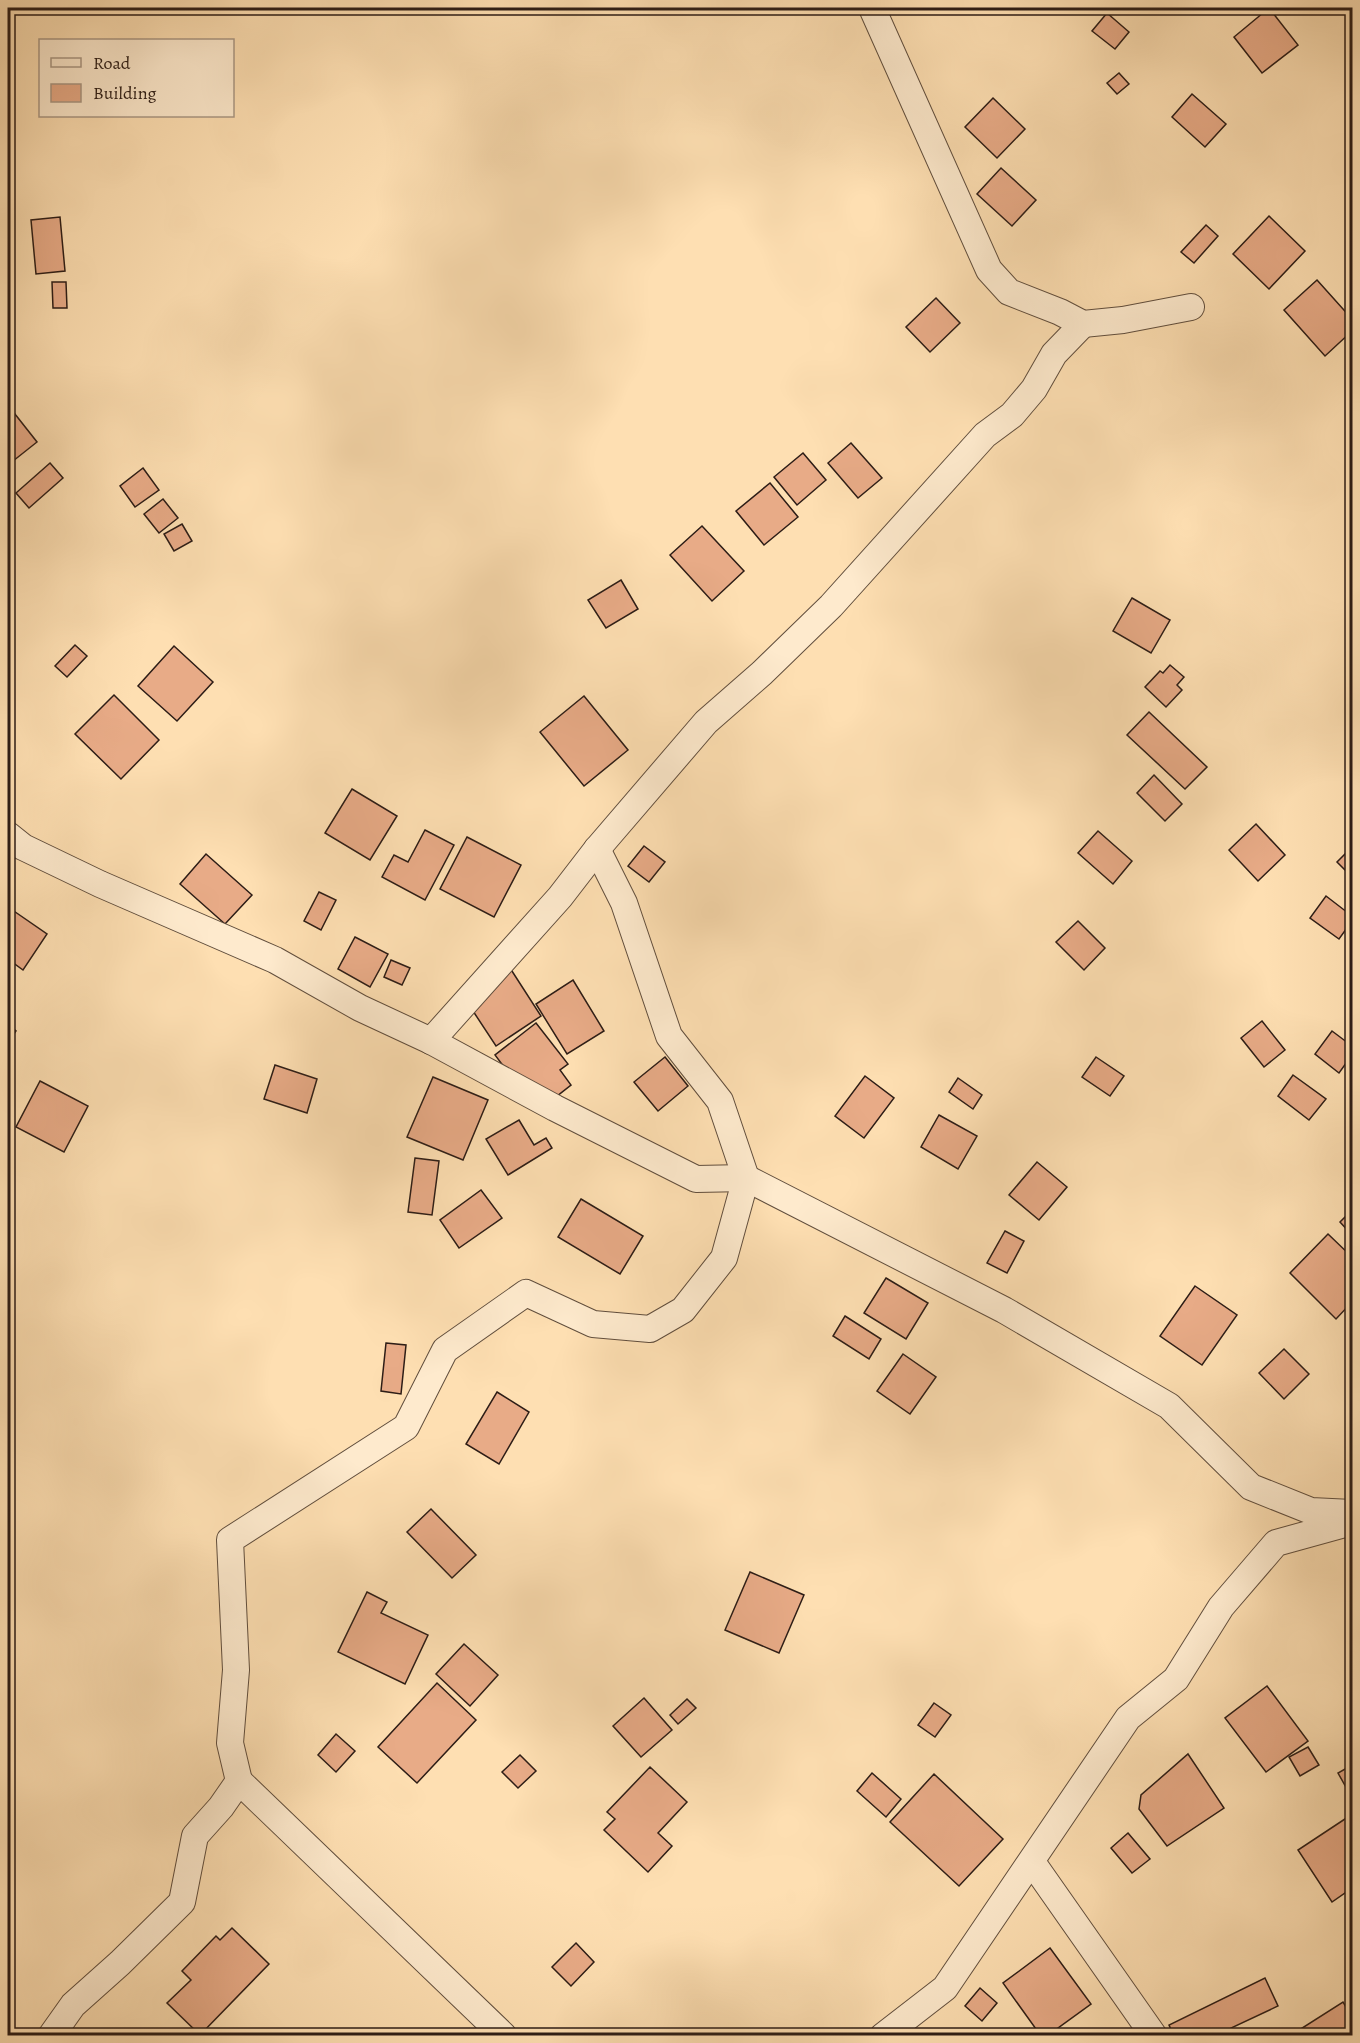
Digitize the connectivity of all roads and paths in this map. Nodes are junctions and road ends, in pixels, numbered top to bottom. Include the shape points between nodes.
1 (872, 8) edge
2 (1191, 307) dead end
3 (1083, 324) junction
4 (8, 835) edge
5 (597, 849) junction
6 (431, 1041) junction
7 (746, 1178) junction
8 (1353, 1513) edge
9 (1353, 1522) edge
10 (239, 1781) junction
11 (1032, 1862) junction
12 (51, 2036) edge
13 (504, 2036) edge
14 (883, 2036) edge
15 (1154, 2036) edge

1 - 3 street via 989,270 1009,292
2 - 3 street
3 - 5 street via 1054,354 1012,415 986,435 831,606 706,722
4 - 6 street via 100,884 275,960 360,1008
5 - 6 street via 560,897
5 - 7 street via 624,903 669,1036 720,1101
6 - 7 street via 696,1179
7 - 8 street via 1004,1310 1169,1406 1251,1487 1311,1512
7 - 10 street via 724,1258 683,1310 650,1329 592,1324 526,1293 445,1350 406,1427 230,1540 236,1670 230,1743
9 - 11 street via 1276,1543 1221,1607 1176,1679 1128,1718
10 - 12 street via 195,1836 182,1902 73,2005
10 - 13 street
11 - 14 street via 945,1988
11 - 15 street

